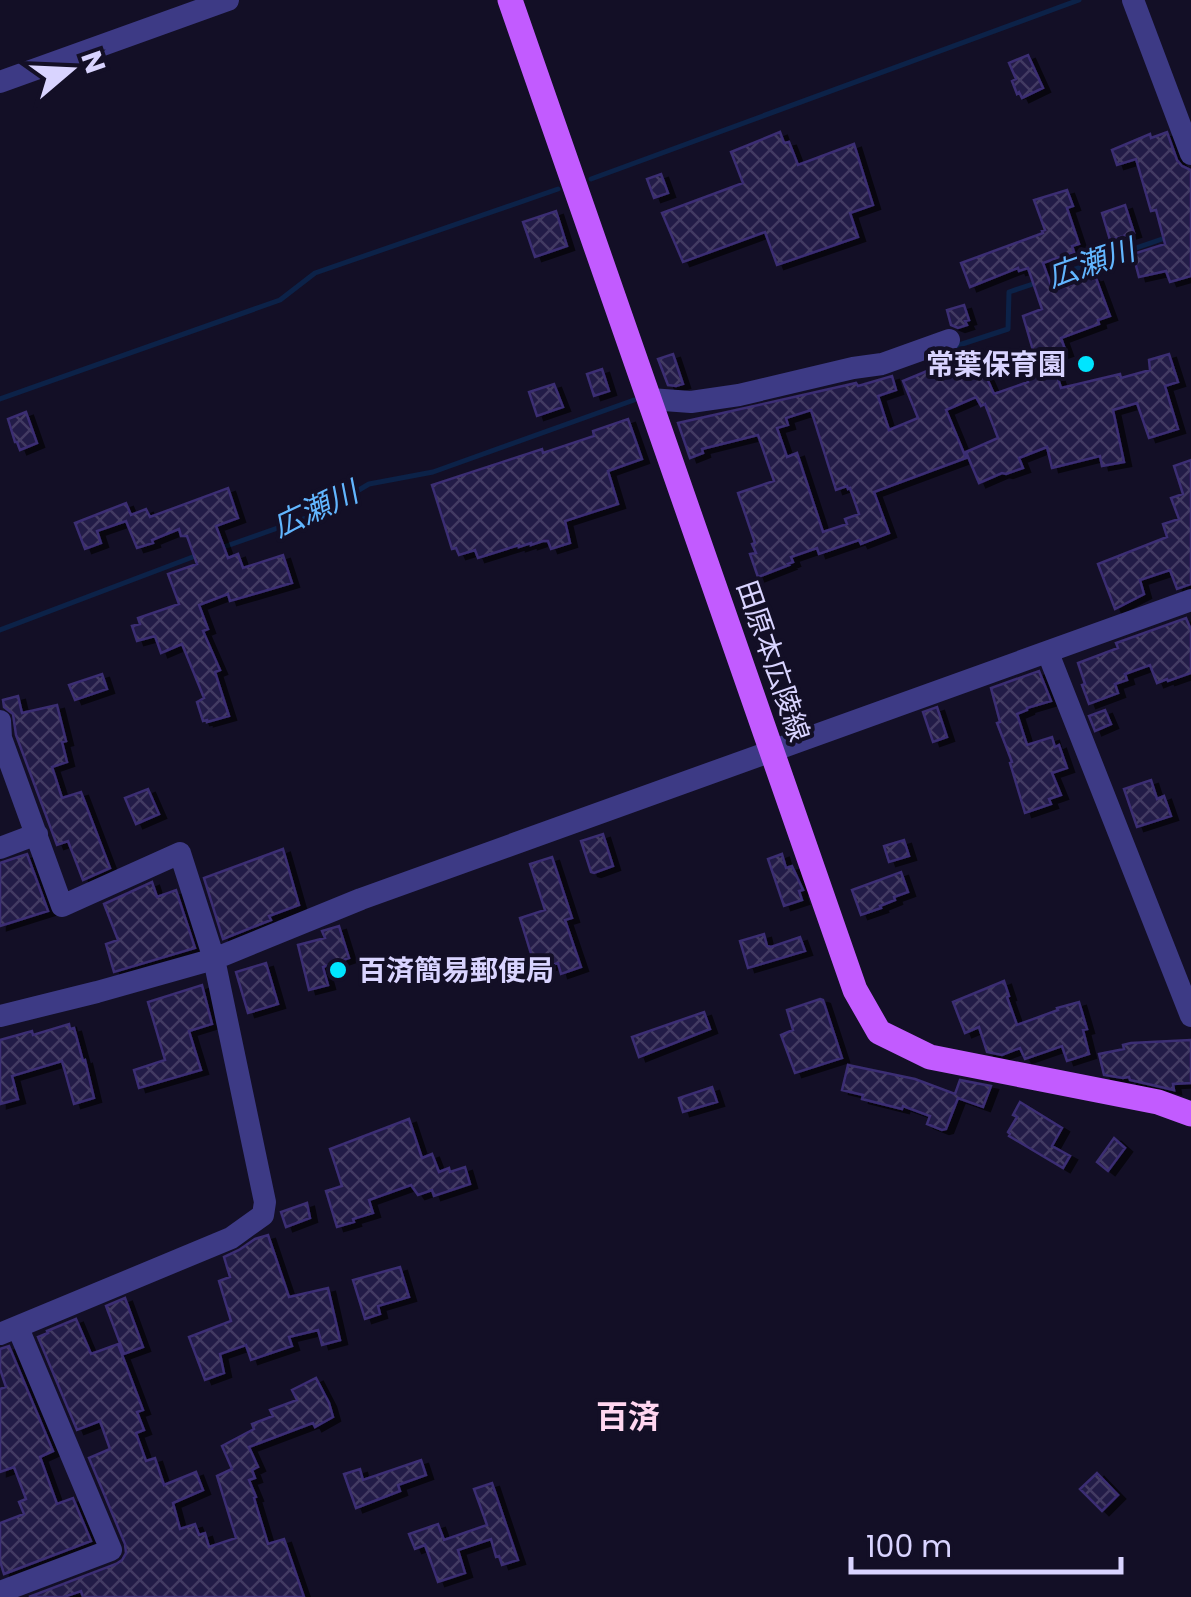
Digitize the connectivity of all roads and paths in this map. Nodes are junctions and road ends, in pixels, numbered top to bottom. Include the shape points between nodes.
1 (228, 0) edge
2 (510, 0) edge
3 (1133, 0) edge
4 (0, 82) edge
5 (1191, 154) edge
6 (949, 340) dead end
7 (650, 399) junction
8 (1191, 600) edge
9 (1048, 653) junction
10 (0, 721) edge
11 (772, 750) junction
12 (37, 834) junction
13 (0, 848) edge
14 (214, 959) junction
15 (0, 1016) edge
16 (1191, 1016) edge
17 (1191, 1114) edge
18 (9, 1331) edge
19 (0, 1592) edge

1 - 4 street
2 - 7 main road, 田原本広陵線
3 - 5 street
6 - 7 street via 789,389 691,402
7 - 11 main road, 田原本広陵線
8 - 9 street
9 - 11 street
9 - 16 street
10 - 12 street
11 - 14 street
11 - 17 main road, 田原本広陵線 via 855,990 879,1032 930,1057
12 - 13 street
12 - 14 street via 62,906 180,853
14 - 15 street
14 - 18 street via 263,1215 231,1238
18 - 19 street via 111,1550

